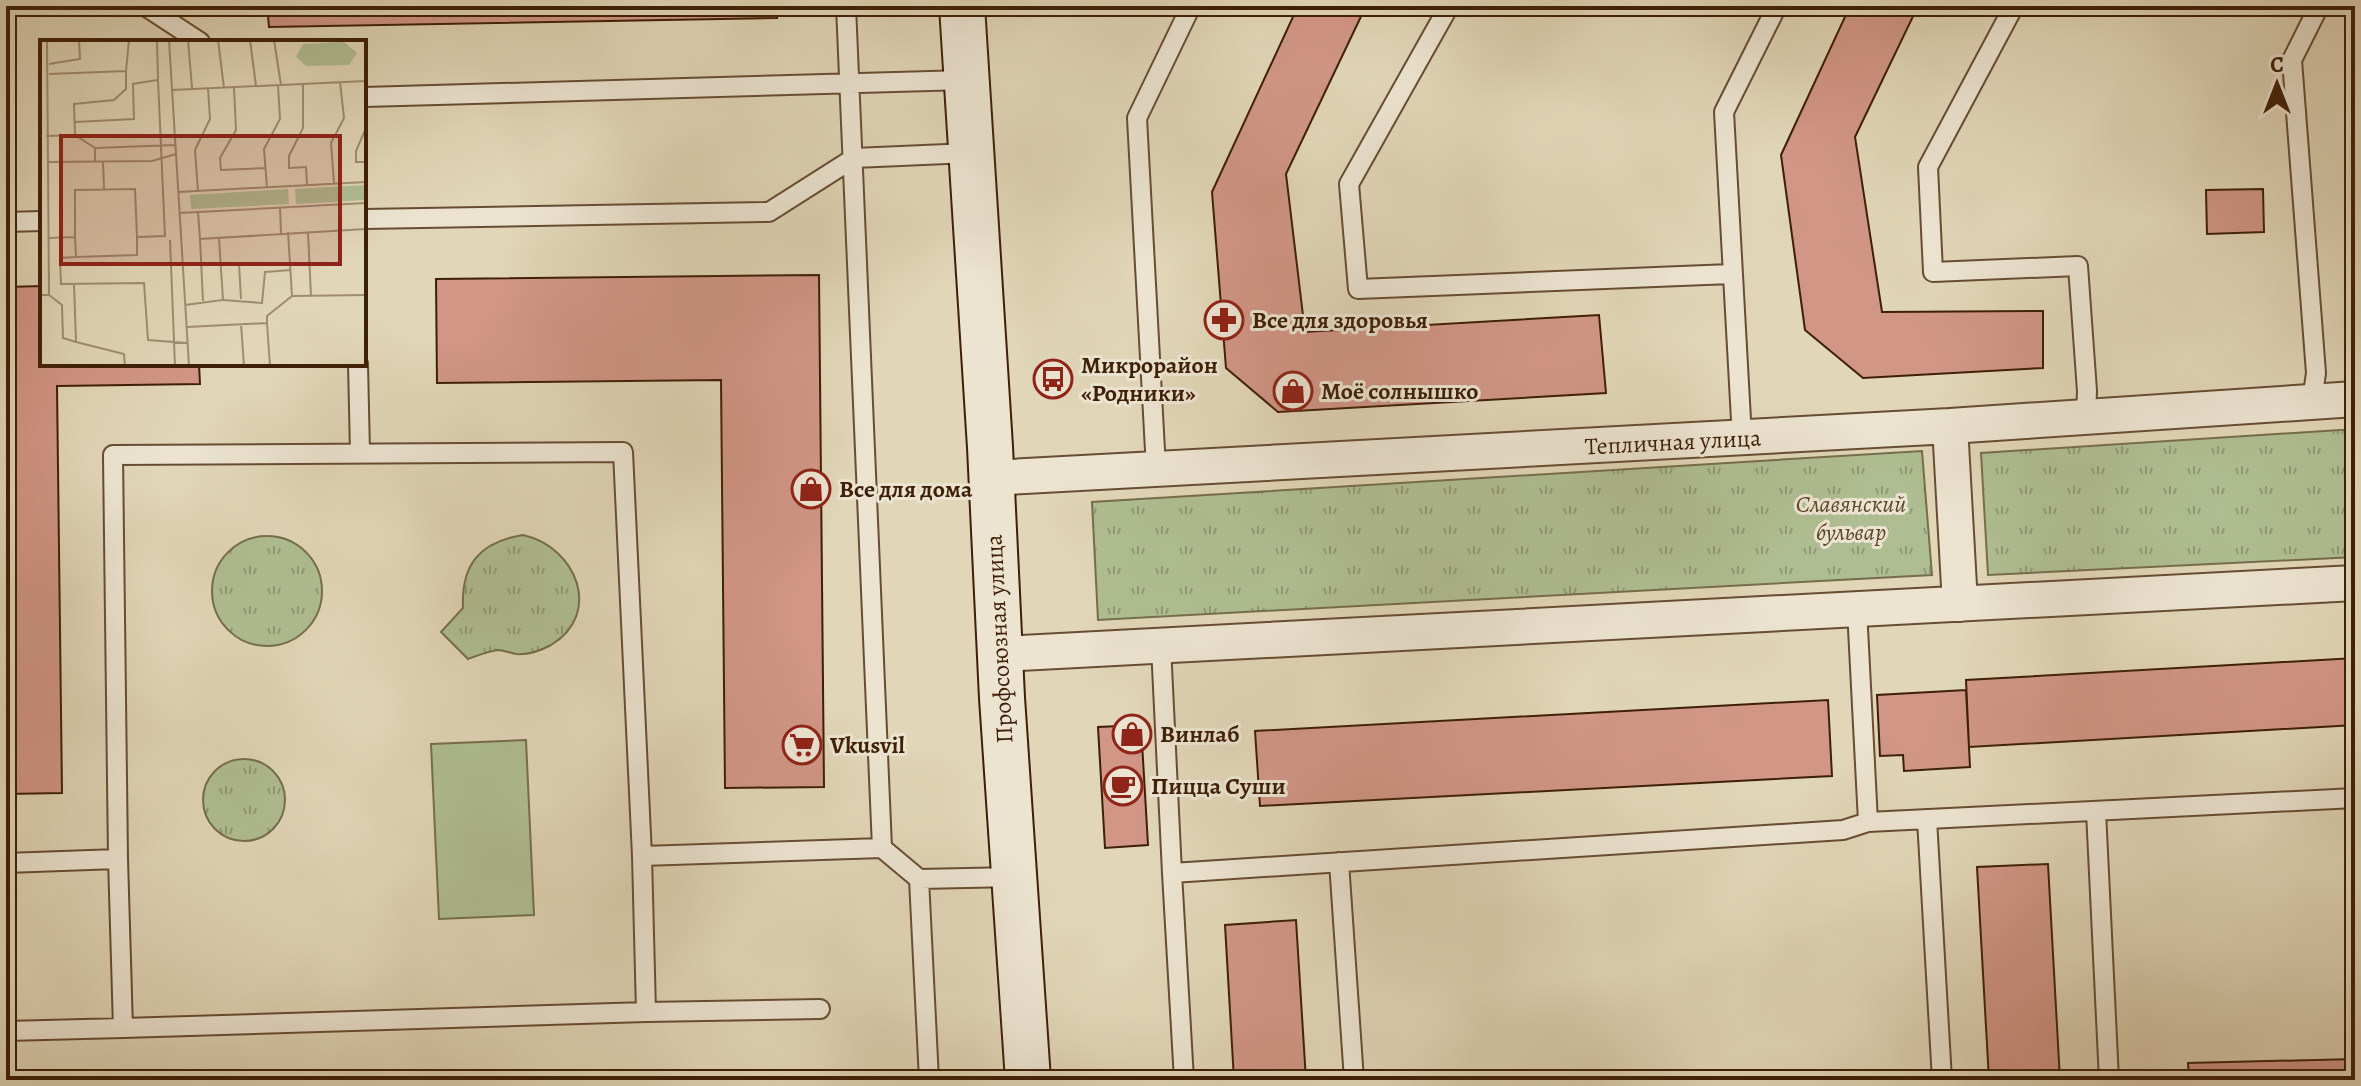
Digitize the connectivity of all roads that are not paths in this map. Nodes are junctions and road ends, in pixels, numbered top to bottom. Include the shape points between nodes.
1 (145, 6) edge
2 (846, 6) edge
3 (962, 6) edge
4 (1191, 6) edge
5 (1449, 6) edge
6 (1777, 6) edge
7 (2014, 6) edge
8 (2319, 6) edge
9 (197, 40) edge
10 (966, 80) junction
11 (851, 85) junction
12 (366, 97) edge
13 (970, 153) junction
14 (854, 158) junction
15 (366, 219) edge
16 (40, 221) edge
17 (6, 222) edge
18 (1731, 274) junction
19 (358, 366) edge
20 (2355, 399) edge
21 (2312, 401) junction
22 (2086, 418) junction
23 (1950, 426) junction
24 (1742, 438) junction
25 (360, 453) junction
26 (1156, 469) junction
27 (990, 478) junction
28 (2355, 583) edge
29 (1960, 604) junction
30 (1857, 609) junction
31 (1161, 646) junction
32 (1000, 654) junction
33 (2355, 798) edge
34 (2096, 811) junction
35 (1927, 819) junction
36 (1868, 822) junction
37 (882, 848) junction
38 (642, 856) junction
39 (118, 859) junction
40 (1339, 862) junction
41 (6, 863) edge
42 (1172, 873) junction
43 (1015, 877) junction
44 (919, 879) junction
45 (820, 1009) dead end
46 (646, 1012) junction
47 (123, 1028) junction
48 (6, 1031) edge
49 (929, 1080) edge
50 (1028, 1080) edge
51 (1184, 1080) edge
52 (1354, 1080) edge
53 (1942, 1080) edge
54 (2109, 1080) edge

1 - 9 lane
2 - 11 lane
3 - 10 main road, Профсоюзная улица
4 - 26 lane via 1137,118
5 - 18 lane via 1349,184 1358,289
6 - 18 lane via 1724,112
7 - 22 lane via 1928,167 1933,272 2078,266
8 - 21 lane via 2292,60 2316,373
10 - 11 lane
10 - 13 main road, Профсоюзная улица
11 - 12 lane
11 - 14 lane
13 - 14 lane
13 - 27 main road, Профсоюзная улица
14 - 15 lane via 769,212
14 - 37 lane
16 - 17 lane
18 - 24 lane
19 - 25 lane
20 - 21 street, Тепличная улица
21 - 22 street, Тепличная улица
22 - 23 street, Тепличная улица
23 - 24 street, Тепличная улица
23 - 29 street
24 - 26 street, Тепличная улица
25 - 38 lane via 623,452
25 - 39 lane via 113,455
26 - 27 street, Тепличная улица
27 - 32 main road, Профсоюзная улица
28 - 29 street
29 - 30 street
30 - 31 street
30 - 36 lane
31 - 32 street
31 - 42 lane
32 - 43 main road, Профсоюзная улица
33 - 34 lane
34 - 35 lane
34 - 54 lane
35 - 36 lane
35 - 53 lane
36 - 40 lane via 1843,830
37 - 38 lane
37 - 44 lane
38 - 46 lane
39 - 41 lane
39 - 47 lane
40 - 42 lane
40 - 52 lane
42 - 51 lane
43 - 44 lane
43 - 50 main road, Профсоюзная улица
44 - 49 lane
45 - 46 lane
46 - 47 lane
47 - 48 lane

